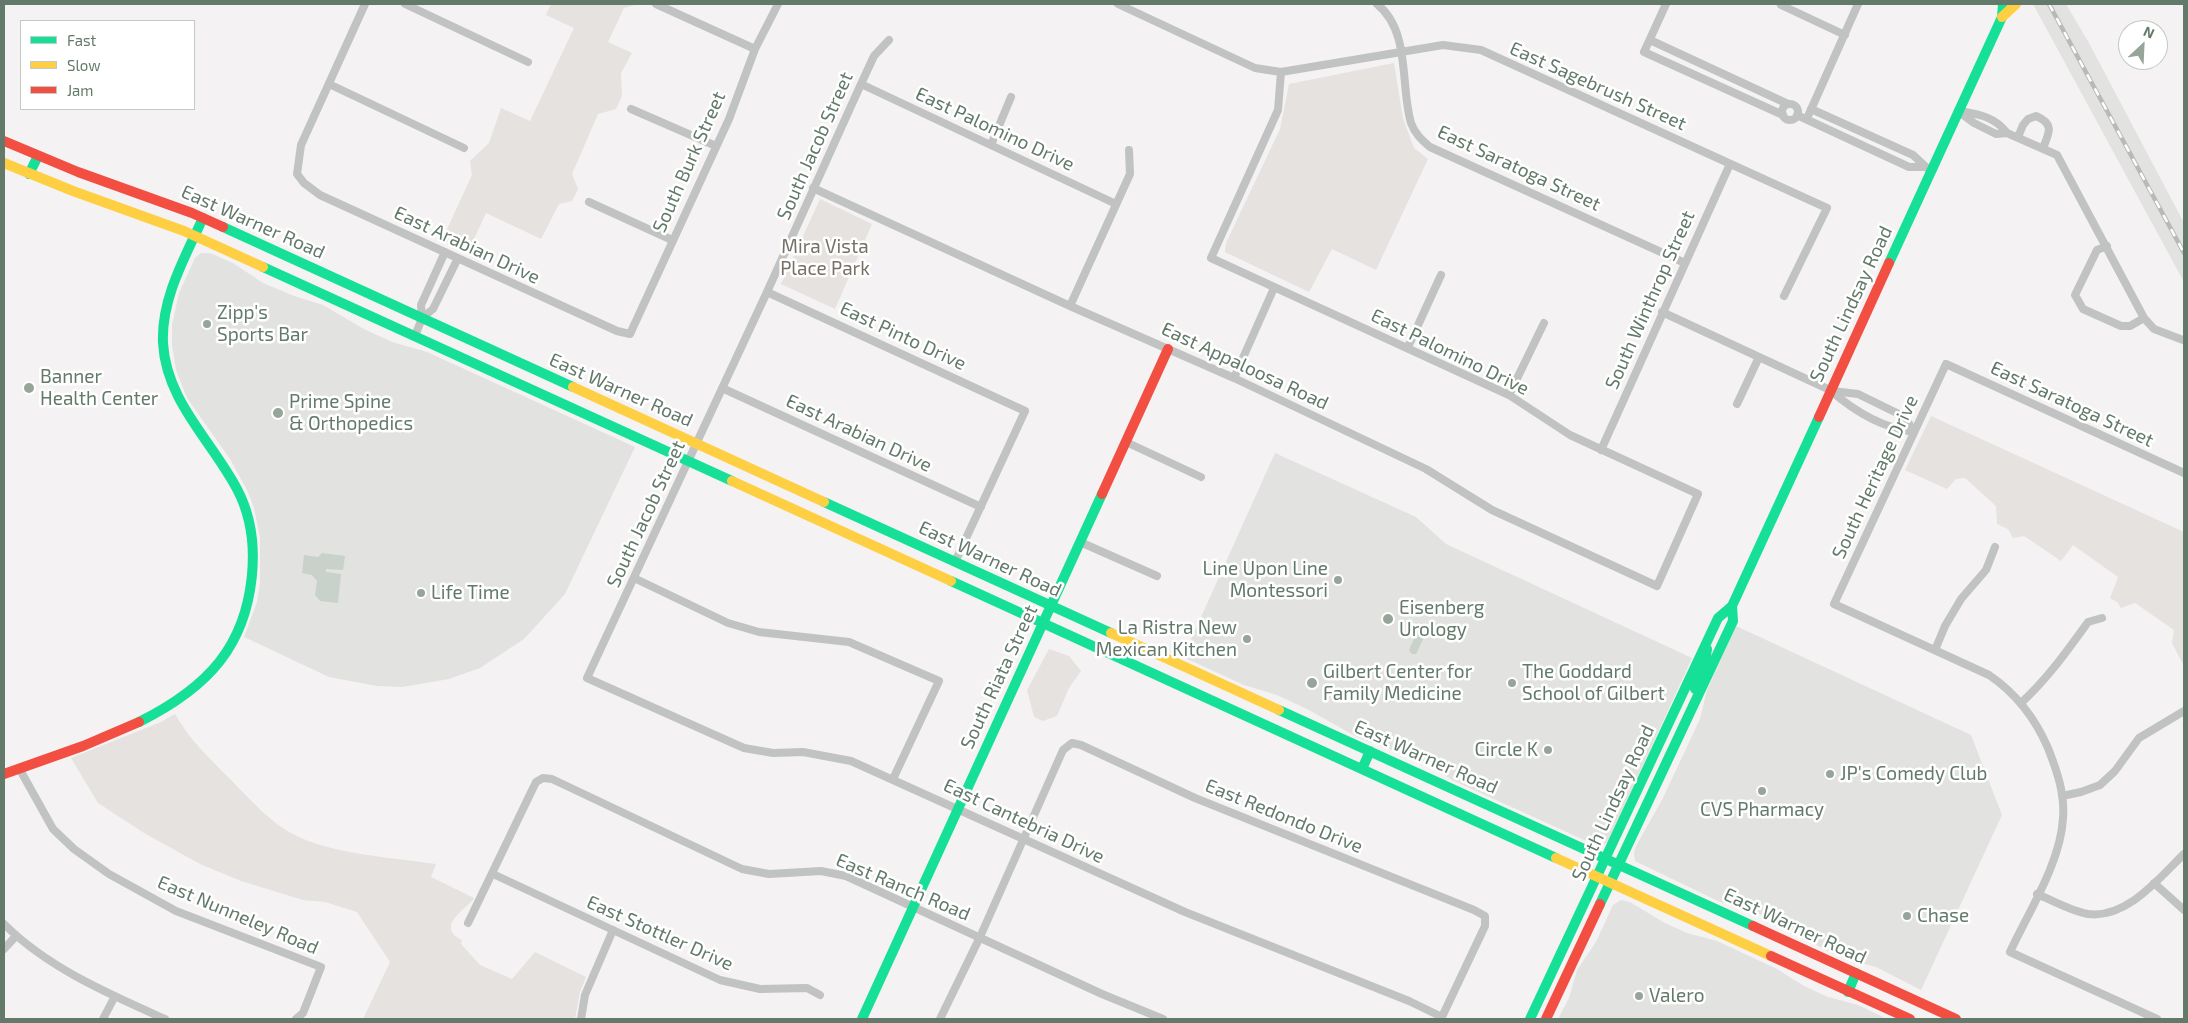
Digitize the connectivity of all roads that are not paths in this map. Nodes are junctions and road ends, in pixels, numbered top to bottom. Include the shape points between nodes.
1 (365, 4) edge
2 (404, 4) edge
3 (656, 4) edge
4 (778, 4) edge
5 (1118, 4) edge
6 (1377, 4) edge
7 (1666, 4) edge
8 (1858, 4) edge
9 (2002, 4) edge
10 (2016, 4) edge
11 (1781, 5) dead end
12 (2002, 17) junction
13 (1845, 35) junction
14 (888, 40) dead end
15 (1650, 40) junction
16 (755, 49) junction
17 (1400, 52) junction
18 (528, 62) dead end
19 (1716, 71) junction
20 (1281, 72) junction
21 (1711, 83) junction
22 (1743, 83) junction
23 (329, 84) junction
24 (861, 84) junction
25 (1737, 96) junction
26 (1011, 97) dead end
27 (1788, 104) junction
28 (631, 109) dead end
29 (1811, 109) junction
30 (1958, 111) junction
31 (1783, 115) junction
32 (1798, 115) junction
33 (1806, 119) junction
34 (2018, 137) junction
35 (4, 141) edge
36 (991, 145) junction
37 (716, 146) junction
38 (16, 147) junction
39 (464, 148) dead end
40 (2043, 148) junction
41 (4, 150) edge
42 (1129, 150) dead end
43 (38, 156) junction
44 (4, 163) edge
45 (1730, 164) junction
46 (1928, 168) junction
47 (29, 174) junction
48 (813, 188) junction
49 (589, 202) dead end
50 (1116, 204) junction
51 (203, 218) junction
52 (195, 236) junction
53 (672, 240) junction
54 (2107, 246) junction
55 (445, 252) junction
56 (458, 258) junction
57 (1684, 263) junction
58 (1441, 275) dead end
59 (1274, 288) junction
60 (767, 292) junction
61 (1784, 296) dead end
62 (1070, 306) junction
63 (1662, 312) junction
64 (422, 318) junction
65 (2144, 318) junction
66 (1544, 323) dead end
67 (630, 334) joint
68 (415, 336) junction
69 (2183, 340) edge
70 (1408, 347) junction
71 (1168, 349) junction
72 (1759, 358) junction
73 (1946, 364) joint
74 (1234, 378) junction
75 (722, 388) junction
76 (1830, 390) junction
77 (1510, 395) junction
78 (1737, 404) dead end
79 (1914, 432) junction
80 (1126, 442) junction
81 (697, 443) junction
82 (1601, 450) junction
83 (688, 461) junction
84 (2184, 473) edge
85 (1202, 477) dead end
86 (1698, 494) joint
87 (981, 507) junction
88 (1080, 542) junction
89 (1995, 547) dead end
90 (955, 562) junction
91 (1157, 576) dead end
92 (634, 578) junction
93 (1051, 606) junction
94 (1732, 606) junction
95 (2102, 618) dead end
96 (1043, 624) junction
97 (1707, 643) junction
98 (1935, 650) junction
99 (587, 678) joint
100 (1698, 695) junction
101 (2021, 703) junction
102 (2184, 711) edge
103 (1370, 751) junction
104 (19, 768) junction
105 (1362, 769) junction
106 (4, 774) edge
107 (893, 779) junction
108 (2062, 796) junction
109 (958, 808) junction
110 (1023, 838) junction
111 (2184, 854) edge
112 (1607, 858) junction
113 (1620, 865) junction
114 (493, 874) junction
115 (1598, 877) junction
116 (1611, 883) junction
117 (2154, 883) junction
118 (2037, 894) junction
119 (913, 908) junction
120 (2184, 910) edge
121 (468, 923) dead end
122 (4, 924) edge
123 (613, 930) junction
124 (16, 936) junction
125 (980, 937) junction
126 (4, 948) edge
127 (1856, 973) junction
128 (1848, 992) junction
129 (820, 995) dead end
130 (115, 996) junction
131 (1441, 1018) edge
132 (103, 1019) edge
133 (165, 1019) edge
134 (296, 1019) edge
135 (581, 1019) edge
136 (862, 1019) edge
137 (940, 1019) edge
138 (1163, 1019) edge
139 (1530, 1019) edge
140 (1546, 1019) edge
141 (1910, 1019) edge
142 (1956, 1019) edge
143 (2157, 1019) edge

1 - 23 street
2 - 18 street
3 - 16 street
4 - 16 street, South Burk Street
5 - 20 street via 1255,68
6 - 17 street via 1394,28
7 - 15 street
8 - 13 street
9 - 12 main road, South Lindsay Road
10 - 12 main road, South Lindsay Road
11 - 13 street
12 - 30 main road, South Lindsay Road
13 - 29 street
14 - 24 street, South Jacob Street via 874,56
15 - 19 street
15 - 21 street via 1644,52
16 - 37 street, South Burk Street
17 - 20 street
17 - 45 street, East Sagebrush Street via 1443,45 1481,50
17 - 57 street, East Saratoga Street via 1411,124 1430,148
19 - 21 street
19 - 22 street
20 - 59 street, East Palomino Drive via 1281,96 1276,117 1211,258
21 - 25 street
22 - 25 street
22 - 27 street
23 - 39 street
23 - 55 street, East Arabian Drive via 301,145 297,174 320,195
24 - 36 street, East Palomino Drive
24 - 48 street, South Jacob Street
25 - 31 street
26 - 36 street
27 - 31 street
27 - 32 street via 1797,108
28 - 37 street
29 - 33 street
29 - 46 street via 1913,156
30 - 34 street via 1999,123 2007,133
30 - 46 main road, South Lindsay Road
31 - 32 street via 1789,120
32 - 33 street
33 - 46 street via 1909,167
34 - 40 street
34 - 40 street via 2028,119 2036,116 2049,125 2050,133
35 - 38 main road, East Warner Road
36 - 50 street, East Palomino Drive
37 - 53 street, South Burk Street
38 - 41 main road
38 - 43 main road, East Warner Road
40 - 54 street via 2057,155
42 - 50 street via 1130,174
43 - 47 main road
43 - 51 main road, East Warner Road
44 - 47 main road, East Warner Road
45 - 57 street, South Winthrop Street
45 - 61 street, East Sagebrush Street via 1827,208
46 - 76 main road, South Lindsay Road
47 - 52 main road, East Warner Road
48 - 60 street, South Jacob Street
48 - 62 street, East Appaloosa Road
49 - 53 street
50 - 62 street
51 - 52 main road
51 - 64 main road, East Warner Road
52 - 68 main road, East Warner Road
52 - 104 main road via 168,303 164,329 166,362 178,399 230,475 245,508 253,556 243,616 212,671 176,704 145,720
53 - 67 street, South Burk Street
54 - 65 street
54 - 65 street via 2097,250 2093,257 2075,295 2079,305 2121,326 2130,326
55 - 56 street, East Arabian Drive
55 - 64 street via 421,305
56 - 64 street via 433,310
56 - 67 street, East Arabian Drive via 617,331
57 - 63 street, South Winthrop Street
58 - 70 street
59 - 70 street, East Palomino Drive
59 - 74 street
60 - 75 street, South Jacob Street
60 - 87 street, East Pinto Drive via 1025,411
62 - 71 street, East Appaloosa Road
63 - 72 street
63 - 82 street, South Winthrop Street
64 - 68 street
64 - 81 main road, East Warner Road
65 - 69 street via 2154,329
66 - 77 street
68 - 83 main road, East Warner Road
70 - 77 street, East Palomino Drive
71 - 74 street, East Appaloosa Road
71 - 80 main road, South Riata Street
72 - 76 street
72 - 78 street
73 - 79 street, South Heritage Drive
73 - 84 street, East Saratoga Street
74 - 86 street, East Appaloosa Road via 1426,468 1492,510 1657,586
75 - 81 street, South Jacob Street
75 - 87 street, East Arabian Drive
76 - 79 street via 1853,409 1898,430
76 - 79 street via 1858,394 1905,417
76 - 94 main road, South Lindsay Road
77 - 82 street, East Palomino Drive via 1570,435
79 - 98 street, South Heritage Drive via 1834,604
80 - 85 street
80 - 88 main road, South Riata Street
81 - 83 street, South Jacob Street
81 - 90 main road, East Warner Road
82 - 86 street, East Palomino Drive
83 - 92 street, South Jacob Street
83 - 96 main road, East Warner Road
87 - 90 street
88 - 91 street
88 - 93 main road, South Riata Street
89 - 98 street via 1986,570 1961,599
90 - 93 main road, East Warner Road
92 - 99 street, South Jacob Street
92 - 107 street via 728,624 759,632 849,642 939,681
93 - 96 main road, South Riata Street
93 - 103 main road, East Warner Road
94 - 97 main road, South Lindsay Road via 1718,618
94 - 100 main road, South Lindsay Road via 1733,621
95 - 101 street via 2088,622 2059,664
96 - 105 main road, East Warner Road
96 - 109 main road, South Riata Street
97 - 100 main road via 1705,662 1695,685
97 - 112 main road, South Lindsay Road
98 - 101 street via 1989,675 2010,689
99 - 107 street, East Cantebria Drive via 744,748 773,753 803,752 851,761
100 - 113 main road, South Lindsay Road
101 - 108 street via 2045,741 2057,770
102 - 108 street via 2139,738 2115,771 2100,785
103 - 105 main road
103 - 112 main road, East Warner Road
104 - 106 main road
104 - 134 street, East Nunneley Road via 53,829 109,874 176,911 321,967 304,1013
105 - 115 main road, East Warner Road
107 - 109 street, East Cantebria Drive
108 - 118 street via 2059,842
109 - 110 street, East Cantebria Drive
109 - 119 main road, South Riata Street
110 - 125 street
110 - 131 street, East Cantebria Drive via 1176,908 1383,991
110 - 131 street, East Redondo Drive via 1063,750 1072,743 1081,744 1195,798 1474,910 1485,916 1485,926
111 - 117 street
112 - 113 main road, East Warner Road
112 - 115 main road, South Lindsay Road
113 - 116 main road, South Lindsay Road
113 - 127 main road, East Warner Road
114 - 119 street, East Ranch Road via 536,782 543,778 552,779 742,869 769,874 821,870 846,876
114 - 121 street
114 - 123 street, East Stottler Drive
115 - 116 main road, East Warner Road
115 - 139 main road, South Lindsay Road
116 - 128 main road, East Warner Road
116 - 140 main road, South Lindsay Road
117 - 118 street via 2122,909 2105,913 2075,911
117 - 120 street
118 - 143 street via 2010,952
119 - 125 street, East Ranch Road
119 - 136 main road, South Riata Street
122 - 124 street
123 - 129 street, East Stottler Drive via 720,980 760,989 807,988
123 - 135 street via 585,995
124 - 126 street
124 - 130 street via 58,966
125 - 137 street
125 - 138 street, East Ranch Road
127 - 128 main road
127 - 142 main road, East Warner Road
128 - 141 main road, East Warner Road
130 - 132 street
130 - 133 street

